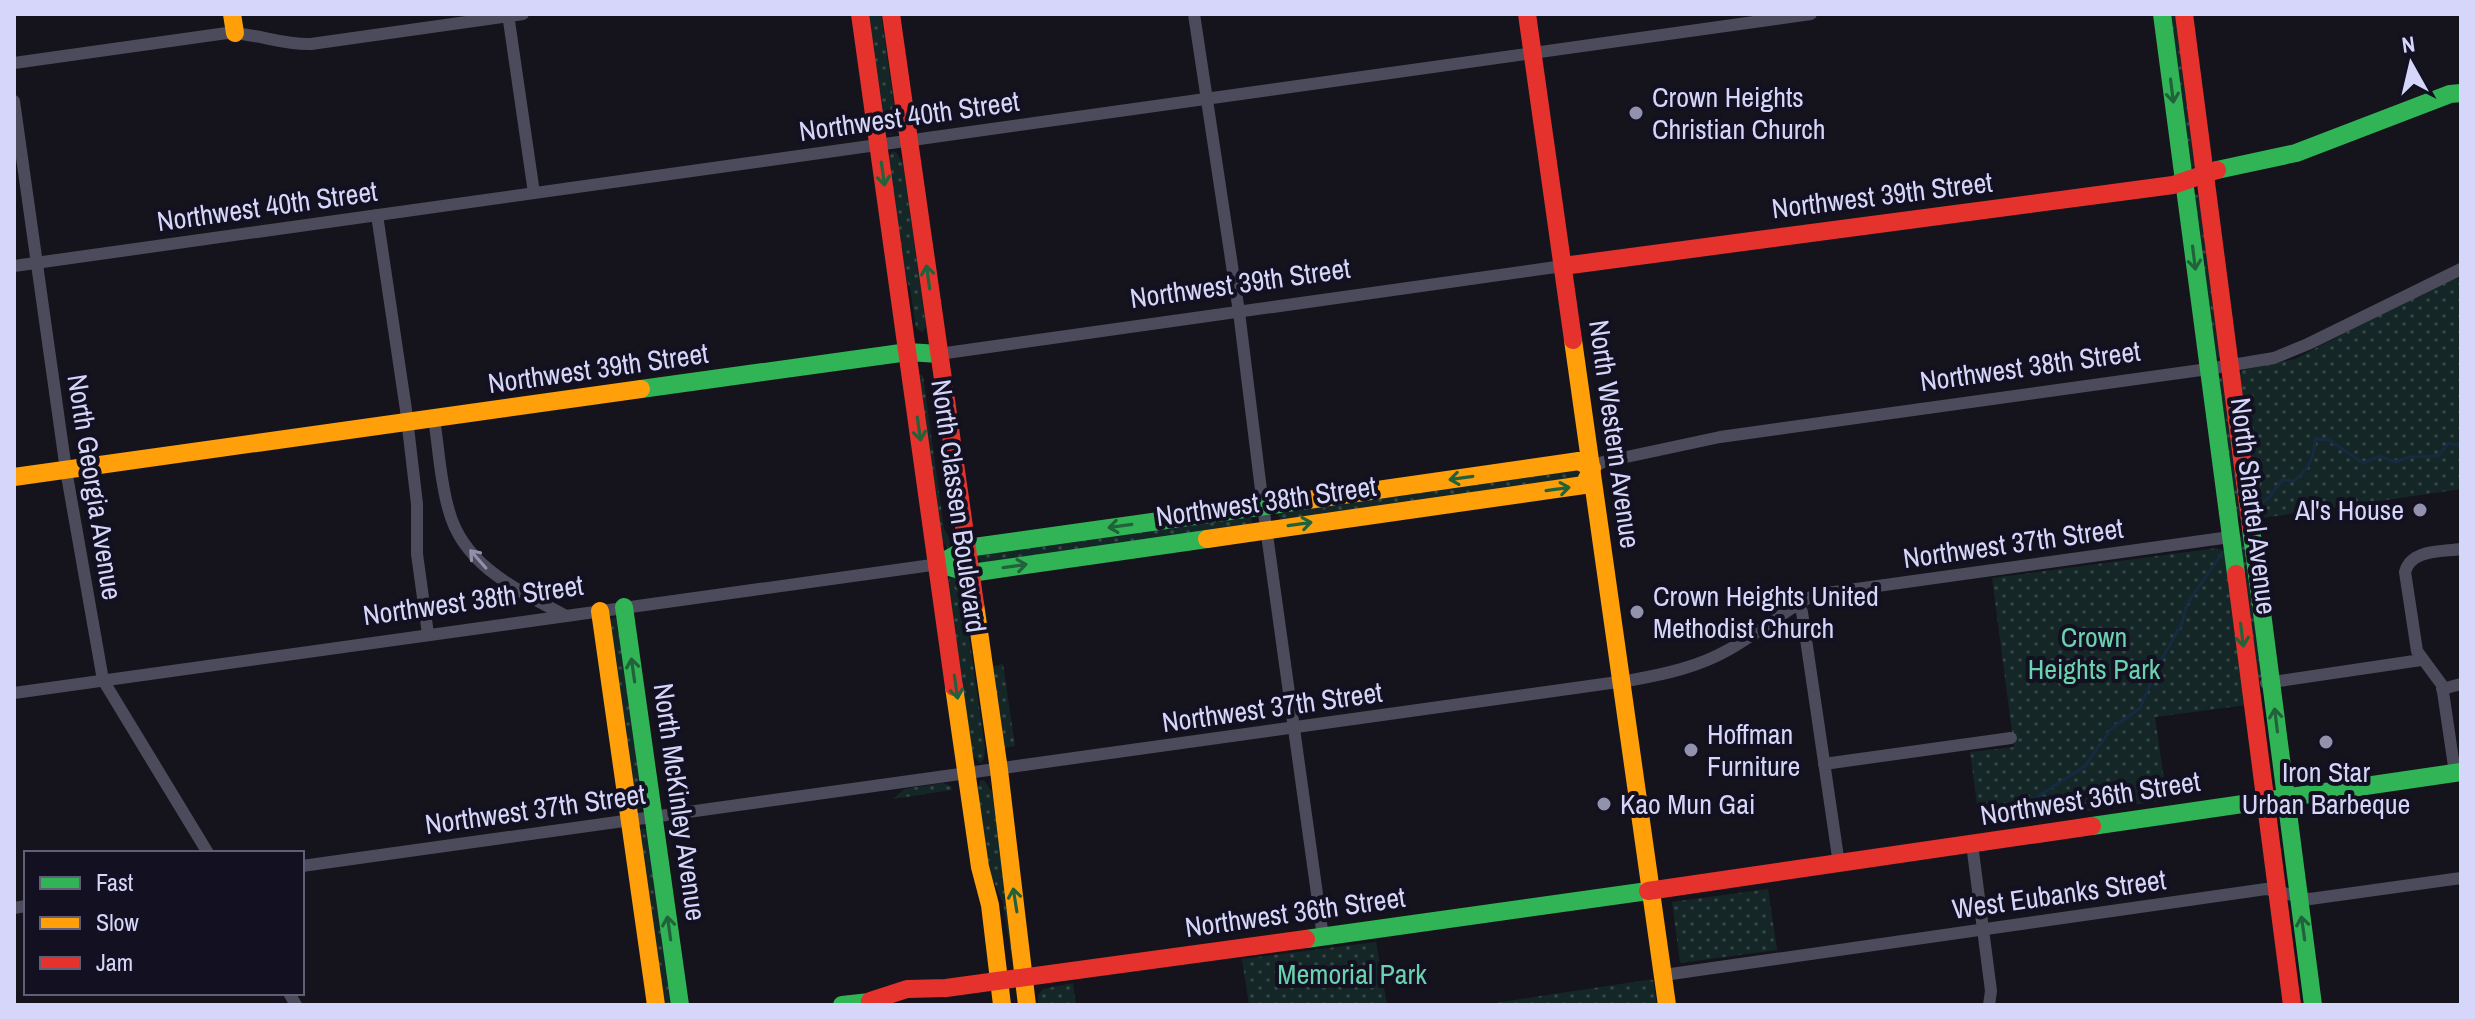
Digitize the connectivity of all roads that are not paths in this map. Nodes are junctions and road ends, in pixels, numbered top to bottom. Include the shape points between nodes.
1 (232, 14) edge
2 (523, 14) edge
3 (860, 14) edge
4 (891, 14) edge
5 (1194, 14) edge
6 (1527, 14) edge
7 (1811, 14) edge
8 (2162, 14) edge
9 (2184, 14) edge
10 (508, 15) edge
11 (235, 33) junction
12 (1533, 53) junction
13 (14, 63) edge
14 (2461, 93) edge
15 (1206, 99) junction
16 (14, 101) edge
17 (909, 140) junction
18 (879, 145) junction
19 (2205, 173) junction
20 (2184, 181) junction
21 (534, 193) junction
22 (377, 215) junction
23 (37, 263) junction
24 (14, 266) edge
25 (1563, 266) junction
26 (2461, 269) edge
27 (1239, 312) junction
28 (908, 352) junction
29 (939, 354) junction
30 (2230, 366) junction
31 (2208, 369) junction
32 (434, 419) junction
33 (407, 423) junction
34 (1592, 468) junction
35 (66, 470) junction
36 (14, 477) edge
37 (1263, 506) junction
38 (1267, 529) junction
39 (2226, 534) junction
40 (967, 548) junction
41 (2461, 549) edge
42 (939, 564) junction
43 (971, 573) junction
44 (1798, 604) junction
45 (624, 607) junction
46 (600, 611) junction
47 (566, 616) junction
48 (428, 634) junction
49 (2421, 660) junction
50 (103, 680) junction
51 (1622, 681) junction
52 (2271, 683) junction
53 (2461, 684) edge
54 (2249, 685) junction
55 (2442, 689) junction
56 (14, 693) edge
57 (1294, 728) junction
58 (2011, 738) dead end
59 (1824, 764) junction
60 (999, 770) junction
61 (2458, 773) edge
62 (968, 774) junction
63 (2285, 797) junction
64 (2264, 800) junction
65 (654, 816) junction
66 (630, 820) junction
67 (1972, 844) junction
68 (207, 851) edge
69 (1839, 864) junction
70 (304, 866) edge
71 (2460, 872) edge
72 (1651, 889) junction
73 (2276, 892) junction
74 (2299, 897) junction
75 (1983, 929) junction
76 (1323, 937) junction
77 (1664, 975) junction
78 (1025, 977) junction
79 (999, 981) junction
80 (656, 1005) edge
81 (680, 1005) edge
82 (842, 1005) edge
83 (1002, 1005) edge
84 (1027, 1005) edge
85 (1667, 1005) edge
86 (1989, 1005) edge
87 (2292, 1005) edge
88 (2313, 1005) edge

1 - 11 street
2 - 10 street
3 - 18 street, North Classen Boulevard
4 - 17 street, North Classen Boulevard
5 - 15 street
6 - 12 street, North Western Avenue
7 - 12 street, Northwest 40th Street
8 -> 20 street, North Shartel Avenue
9 - 19 street, North Shartel Avenue
10 - 11 street via 311,44
10 - 21 street
11 - 13 street
12 - 15 street, Northwest 40th Street
12 - 25 street, North Western Avenue
14 - 19 street, Northwest 39th Street via 2296,153
15 - 17 street, Northwest 40th Street
15 - 27 street
16 - 23 street, North Georgia Avenue
17 - 18 street, Northwest 40th Street
29 -> 17 street, North Classen Boulevard
18 - 21 street, Northwest 40th Street
18 -> 28 street, North Classen Boulevard
19 - 20 street, Northwest 39th Street
19 - 30 street, North Shartel Avenue
20 - 25 street, Northwest 39th Street
20 -> 31 street, North Shartel Avenue
21 - 22 street, Northwest 40th Street
22 - 23 street, Northwest 40th Street
22 - 33 street
23 - 24 street, Northwest 40th Street
23 - 35 street, North Georgia Avenue
25 - 27 street, Northwest 39th Street
25 - 34 street, North Western Avenue
26 - 30 street, Northwest 38th Street via 2308,344 2274,358
27 - 29 street, Northwest 39th Street
27 - 37 street
28 - 29 street, Northwest 39th Street
28 - 32 street, Northwest 39th Street
28 -> 42 street, North Classen Boulevard
29 - 40 street, North Classen Boulevard
30 - 31 street, Northwest 38th Street
30 - 52 street, North Shartel Avenue
31 - 34 street, Northwest 38th Street via 1720,437
31 - 39 street, North Shartel Avenue
32 - 33 street, Northwest 39th Street
47 -> 32 street via 507,585 480,564 461,538 449,513
33 - 35 street, Northwest 39th Street
33 - 48 street
34 -> 37 street, Northwest 38th Street via 1579,461
38 -> 34 street, Northwest 38th Street via 1584,485
34 - 51 street, North Western Avenue
35 - 36 street, Northwest 39th Street
35 - 50 street, North Georgia Avenue
37 - 38 street
37 -> 40 street, Northwest 38th Street
43 -> 38 street, Northwest 38th Street
38 - 57 street
39 - 44 street, Northwest 37th Street via 1820,594
39 -> 54 street, North Shartel Avenue
40 - 42 street, Northwest 38th Street
40 - 43 street, North Classen Boulevard
41 - 49 street via 2416,556 2407,565
42 - 43 street, Northwest 38th Street
42 - 45 street, Northwest 38th Street
42 -> 62 street, North Classen Boulevard
43 - 60 street, North Classen Boulevard
44 - 51 street, Northwest 37th Street via 1709,659
44 - 59 street
45 - 46 street, Northwest 38th Street
65 -> 45 street, North McKinley Avenue
46 - 47 street, Northwest 38th Street
46 - 66 street, North McKinley Avenue
47 - 48 street, Northwest 38th Street
48 - 50 street, Northwest 38th Street
49 - 52 street
49 - 55 street via 2440,679
50 - 56 street, Northwest 38th Street
50 - 68 street, North Georgia Avenue
51 - 57 street, Northwest 37th Street
51 - 72 street, North Western Avenue
52 - 54 street
63 -> 52 street, North Shartel Avenue
53 - 55 street
54 - 64 street, North Shartel Avenue
55 - 61 street
57 - 60 street, Northwest 37th Street
57 - 76 street
58 - 59 street
59 - 69 street
60 - 62 street, Northwest 37th Street
78 -> 60 street, North Classen Boulevard
61 - 63 street, Northwest 36th Street
62 - 65 street, Northwest 37th Street
62 - 79 street, North Classen Boulevard
63 - 64 street, Northwest 36th Street
63 - 74 street, North Shartel Avenue
64 - 67 street, Northwest 36th Street
64 - 73 street, North Shartel Avenue
65 - 66 street, Northwest 37th Street
81 -> 65 street, North McKinley Avenue
66 - 70 street, Northwest 37th Street
66 - 80 street, North McKinley Avenue
67 - 69 street, Northwest 36th Street
67 - 75 street
69 - 72 street, Northwest 36th Street
71 - 74 street, West Eubanks Street
72 - 76 street, Northwest 36th Street
72 - 77 street, North Western Avenue
73 - 74 street, West Eubanks Street
73 - 75 street, West Eubanks Street via 2266,889
73 - 87 street, North Shartel Avenue
88 -> 74 street, North Shartel Avenue
75 - 77 street, West Eubanks Street
75 - 86 street
76 - 78 street, Northwest 36th Street
77 - 85 street, North Western Avenue
78 - 79 street, Northwest 36th Street
78 - 84 street, North Classen Boulevard
79 - 82 street, Northwest 36th Street via 946,988 932,997
79 - 83 street, North Classen Boulevard

